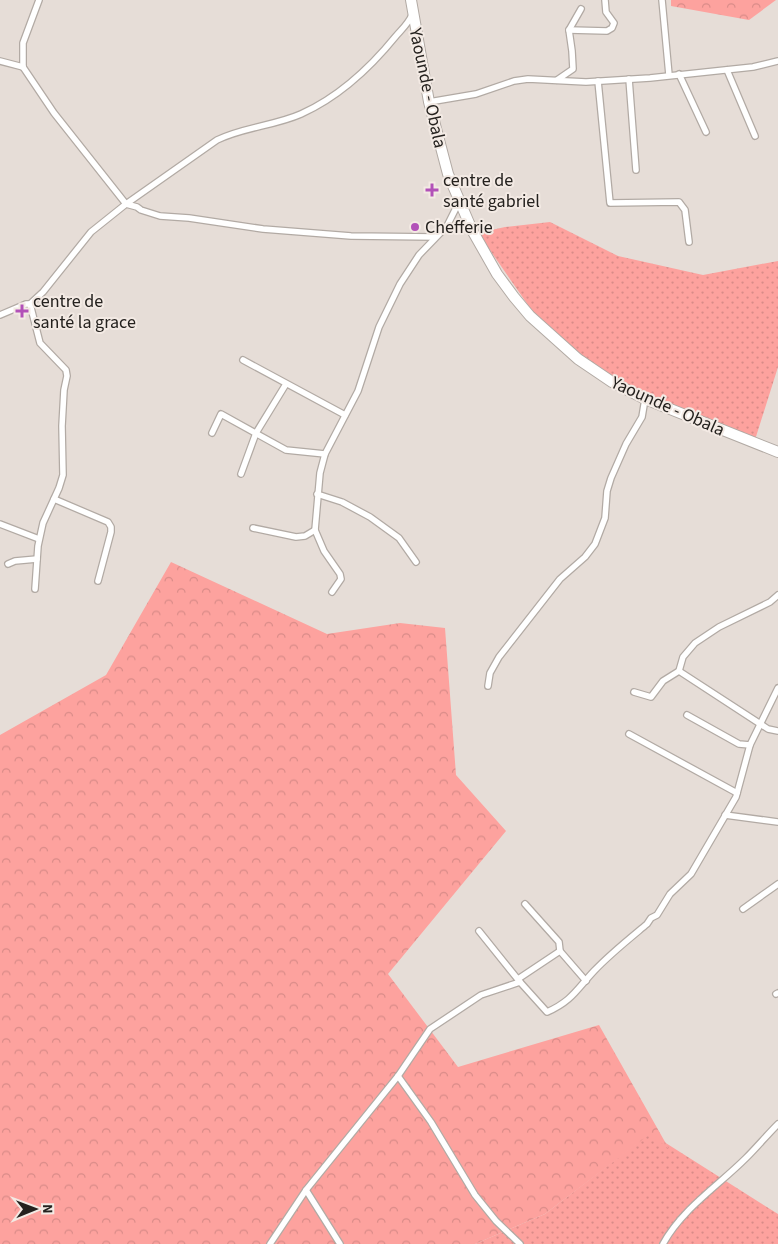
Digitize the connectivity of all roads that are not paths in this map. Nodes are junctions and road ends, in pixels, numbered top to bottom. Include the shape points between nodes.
1 (39, 0) edge
2 (411, 0) edge
3 (605, 0) edge
4 (662, 0) edge
5 (580, 9) dead end
6 (413, 13) junction
7 (569, 30) junction
8 (1, 61) edge
9 (778, 61) edge
10 (23, 68) junction
11 (727, 70) junction
12 (679, 74) junction
13 (669, 75) junction
14 (629, 79) junction
15 (557, 80) junction
16 (598, 81) junction
17 (429, 102) junction
18 (706, 132) dead end
19 (755, 136) dead end
20 (636, 170) dead end
21 (458, 202) junction
22 (126, 204) junction
23 (436, 237) junction
24 (689, 242) dead end
25 (30, 304) junction
26 (0, 314) edge
27 (243, 360) dead end
28 (286, 384) junction
29 (645, 399) junction
30 (345, 415) junction
31 (212, 433) dead end
32 (256, 433) junction
33 (778, 452) edge
34 (325, 454) junction
35 (241, 474) dead end
36 (317, 494) junction
37 (54, 499) junction
38 (0, 524) edge
39 (253, 528) dead end
40 (315, 530) junction
41 (39, 539) junction
42 (37, 559) junction
43 (416, 562) dead end
44 (8, 564) dead end
45 (98, 581) dead end
46 (35, 589) dead end
47 (332, 592) dead end
48 (778, 595) edge
49 (679, 671) junction
50 (488, 686) dead end
51 (778, 688) edge
52 (634, 692) dead end
53 (686, 715) dead end
54 (761, 724) junction
55 (778, 731) edge
56 (629, 734) dead end
57 (750, 745) junction
58 (738, 793) junction
59 (725, 815) junction
60 (778, 822) edge
61 (778, 884) edge
62 (525, 904) dead end
63 (743, 909) dead end
64 (479, 931) dead end
65 (560, 951) junction
66 (519, 980) junction
67 (586, 981) junction
68 (398, 1076) junction
69 (778, 1124) edge
70 (306, 1190) junction
71 (270, 1244) edge
72 (340, 1244) edge
73 (520, 1244) edge
74 (663, 1244) edge

1 - 10 street via 23,43
2 - 6 highway, Yaounde - Obala
3 - 7 street via 606,12 614,23 612,28 607,31
4 - 13 street
5 - 7 street
6 - 17 highway, Yaounde - Obala
6 - 22 street via 409,23 363,73 331,97 302,114 216,140
7 - 15 street via 573,69
8 - 10 street
9 - 11 street
10 - 22 street
11 - 12 street
11 - 19 street
12 - 13 street
12 - 18 street
13 - 14 street
14 - 16 street
14 - 20 street
15 - 16 street
15 - 17 street via 514,81 476,94
16 - 24 street via 610,203 680,202 685,210
17 - 21 highway, Yaounde - Obala
21 - 23 street via 447,226
21 - 29 highway, Yaounde - Obala via 497,274 530,316 578,359
22 - 23 street via 160,216 263,229 351,236
22 - 25 street via 91,232
23 - 30 street via 409,269 389,306 372,344 358,392
25 - 26 street
25 - 37 street via 40,343 66,370 67,376 62,426 63,475
27 - 28 street
28 - 30 street
28 - 32 street
29 - 33 highway, Yaounde - Obala
29 - 50 street via 642,417 610,478 605,518 595,544 560,579 499,657
30 - 34 street
31 - 32 street via 221,414
32 - 34 street via 286,450
32 - 35 street
34 - 36 street
36 - 40 street
36 - 43 street via 342,502 370,517 399,538
37 - 41 street via 42,523
37 - 45 street via 110,524 111,532
38 - 41 street
39 - 40 street via 296,537
40 - 47 street via 324,551 340,574 341,580
41 - 42 street
42 - 44 street
42 - 46 street
48 - 49 street via 695,643 683,657
49 - 52 street via 663,681 651,697
49 - 54 street
51 - 54 street
53 - 57 street via 739,744
54 - 55 street
54 - 57 street
56 - 58 street
57 - 58 street
58 - 59 street
59 - 60 street
59 - 67 street via 691,874 670,894 657,915
61 - 63 street
62 - 65 street via 559,942
64 - 66 street
65 - 66 street
65 - 67 street
66 - 67 street via 547,1012 571,997
66 - 68 street via 480,995 430,1029
68 - 70 street
68 - 73 street via 431,1122 475,1195 496,1222
69 - 74 street via 685,1214
70 - 71 street
70 - 72 street

